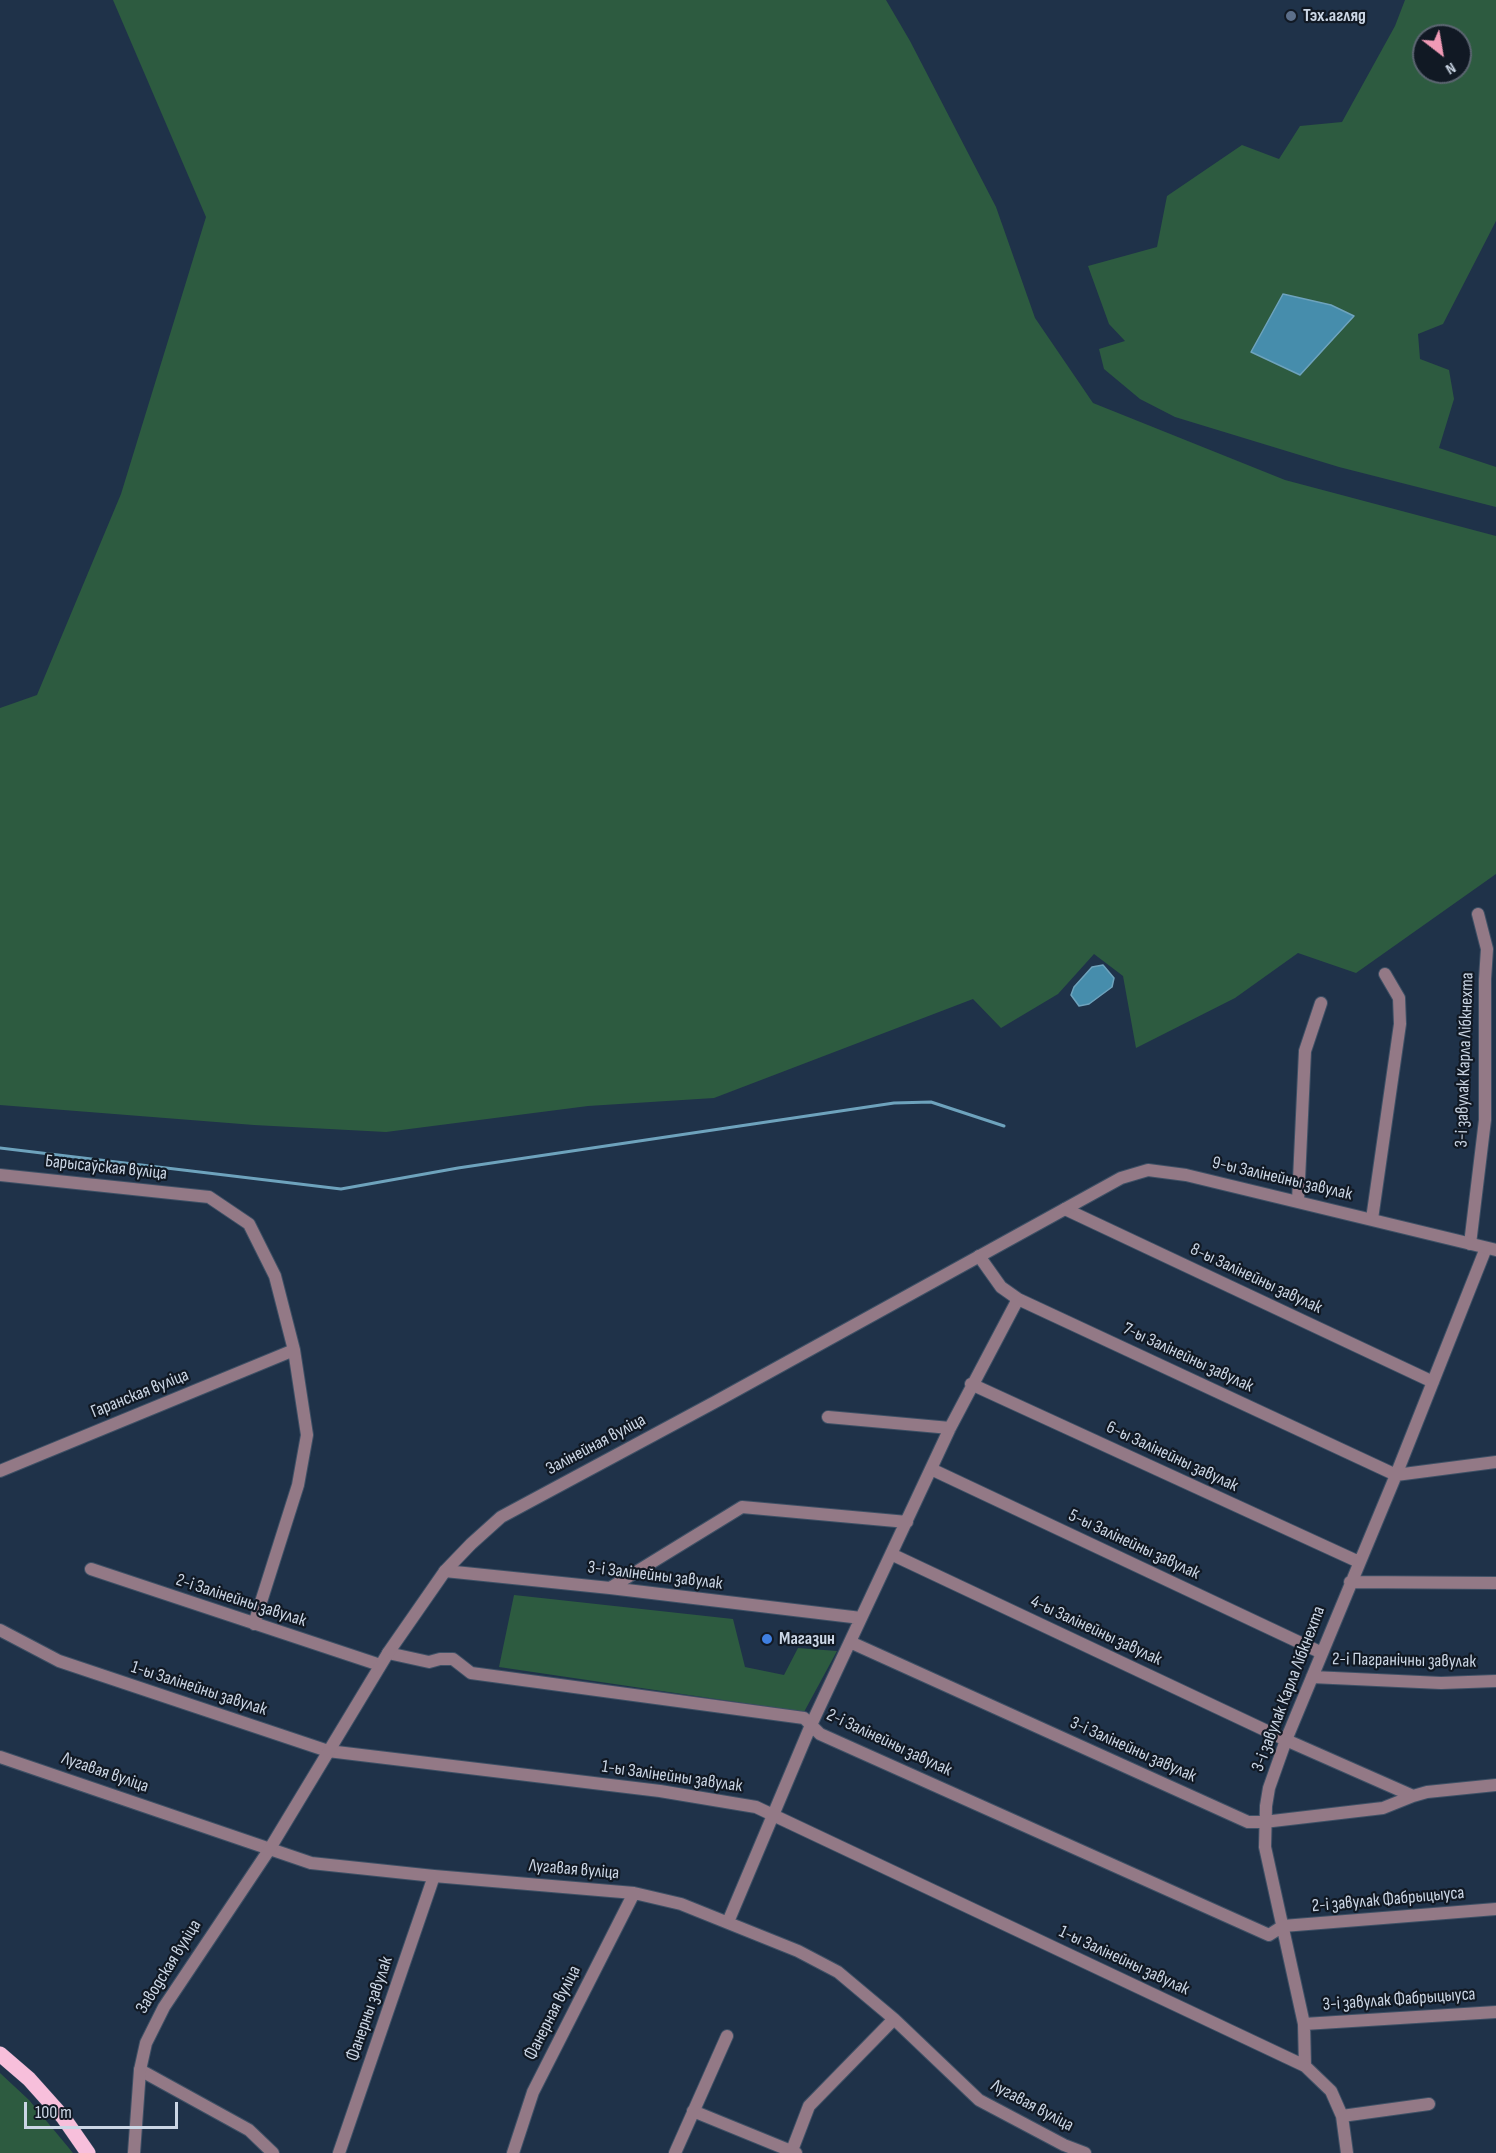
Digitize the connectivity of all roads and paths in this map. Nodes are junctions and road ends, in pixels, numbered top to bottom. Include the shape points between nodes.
1 (1478, 914) dead end
2 (1385, 974) dead end
3 (1321, 1003) dead end
4 (0, 1175) edge
5 (1298, 1201) junction
6 (1065, 1209) junction
7 (1372, 1220) junction
8 (1470, 1244) junction
9 (1491, 1249) edge
10 (979, 1256) junction
11 (1018, 1299) junction
12 (294, 1350) junction
13 (1433, 1382) junction
14 (971, 1384) junction
15 (828, 1416) dead end
16 (950, 1428) junction
17 (1496, 1462) edge
18 (931, 1469) junction
19 (0, 1471) edge
20 (1396, 1475) junction
21 (907, 1522) junction
22 (891, 1554) junction
23 (1359, 1562) junction
24 (92, 1569) dead end
25 (445, 1571) junction
26 (1350, 1582) junction
27 (1496, 1583) edge
28 (610, 1588) junction
29 (861, 1618) junction
30 (254, 1624) junction
31 (0, 1630) edge
32 (850, 1642) junction
33 (388, 1653) junction
34 (1322, 1653) junction
35 (380, 1665) junction
36 (1312, 1677) junction
37 (1496, 1681) edge
38 (811, 1725) junction
39 (1286, 1740) junction
40 (328, 1751) junction
41 (0, 1757) edge
42 (1496, 1785) edge
43 (1413, 1796) junction
44 (772, 1815) junction
45 (1264, 1822) junction
46 (269, 1850) junction
47 (434, 1876) junction
48 (634, 1893) junction
49 (1496, 1909) edge
50 (728, 1922) junction
51 (1283, 1926) junction
52 (1496, 2012) edge
53 (894, 2019) junction
54 (1304, 2024) junction
55 (727, 2036) dead end
56 (0, 2054) edge
57 (1305, 2066) junction
58 (140, 2070) junction
59 (1429, 2104) dead end
60 (693, 2111) junction
61 (1342, 2116) junction
62 (793, 2152) edge
63 (88, 2153) edge
64 (134, 2153) edge
65 (273, 2153) edge
66 (339, 2153) edge
67 (513, 2153) edge
68 (675, 2153) edge
69 (1085, 2153) edge
70 (1347, 2153) edge

1 - 8 street, 3-і завулак Карла Лібкнехта via 1487,950 1485,1120
2 - 7 street via 1399,998 1400,1024
3 - 5 street via 1305,1051
4 - 12 street, Барысаўская вуліца via 209,1197 249,1224 275,1276
5 - 6 street, 9-ы Залінейны завулак via 1148,1170 1121,1178
5 - 7 street, 9-ы Залінейны завулак
6 - 10 street, Залінейная вуліца
6 - 13 street, 8-ы Залінейны завулак
7 - 8 street, 9-ы Залінейны завулак
8 - 9 street, 9-ы Залінейны завулак
9 - 13 street, 3-і завулак Карла Лібкнехта
10 - 11 street, 7-ы Залінейны завулак via 1001,1287
10 - 25 street, Залінейная вуліца via 501,1517
11 - 14 street
11 - 20 street, 7-ы Залінейны завулак
12 - 19 street, Гаранская вуліца
12 - 30 street via 307,1435 298,1485
13 - 20 street, 3-і завулак Карла Лібкнехта
14 - 16 street
14 - 23 street, 6-ы Залінейны завулак
15 - 16 street
16 - 18 street
17 - 20 street
18 - 21 street
18 - 34 street, 5-ы Залінейны завулак
20 - 23 street, 3-і завулак Карла Лібкнехта
21 - 22 street
21 - 28 street via 742,1507
22 - 29 street
22 - 39 street, 4-ы Залінейны завулак
23 - 26 street, 3-і завулак Карла Лібкнехта
24 - 30 street, 2-і Залінейны завулак
25 - 28 street, 3-і Залінейны завулак
25 - 33 street, Залінейная вуліца
26 - 27 street
26 - 34 street, 3-і завулак Карла Лібкнехта
28 - 29 street, 3-і Залінейны завулак
29 - 32 street
30 - 35 street, 2-і Залінейны завулак
31 - 40 street, 1-ы Залінейны завулак via 59,1661
32 - 38 street
32 - 45 street, 3-і Залінейны завулак via 1248,1822
33 - 35 street, Залінейная вуліца
33 - 38 street, 2-і Залінейны завулак via 429,1662 453,1659 471,1673 804,1718
34 - 36 street, 3-і завулак Карла Лібкнехта
35 - 40 street, Залінейная вуліца
36 - 37 street, 2-і Пагранічны завулак via 1441,1683
36 - 39 street, 3-і завулак Карла Лібкнехта
38 - 44 street
38 - 51 street, 2-і Залінейны завулак via 820,1734 1269,1935
39 - 43 street, 4-ы Залінейны завулак
39 - 45 street, 3-і завулак Карла Лібкнехта via 1269,1788
40 - 44 street, 1-ы Залінейны завулак via 660,1791 756,1807
40 - 46 street, Залінейная вуліца
41 - 46 street, Лугавая вуліца
42 - 43 street, 3-і Залінейны завулак
43 - 45 street, 3-і Залінейны завулак via 1383,1808
44 - 50 street
44 - 57 street, 1-ы Залінейны завулак
45 - 51 street, 3-і завулак Карла Лібкнехта via 1265,1846
46 - 47 street, Лугавая вуліца via 311,1863
46 - 58 street, Заводская вуліца via 164,2007 146,2043
47 - 48 street, Лугавая вуліца
47 - 66 street, Фанерны завулак
48 - 50 street, Лугавая вуліца via 681,1904
48 - 67 street, Фанерная вуліца via 533,2092
49 - 51 street, 2-і завулак Фабрыцыуса
50 - 53 street, Лугавая вуліца via 838,1972
51 - 54 street, 3-і завулак Карла Лібкнехта
52 - 54 street, 3-і завулак Фабрыцыуса
53 - 62 street via 809,2106
53 - 69 street, Лугавая вуліца via 979,2100
54 - 57 street, 3-і завулак Карла Лібкнехта
55 - 60 street
56 - 63 main road via 43,2094
57 - 61 street via 1331,2091
58 - 64 street, Заводская вуліца
58 - 65 street via 249,2130
59 - 61 street
60 - 62 street
60 - 68 street
61 - 70 street

